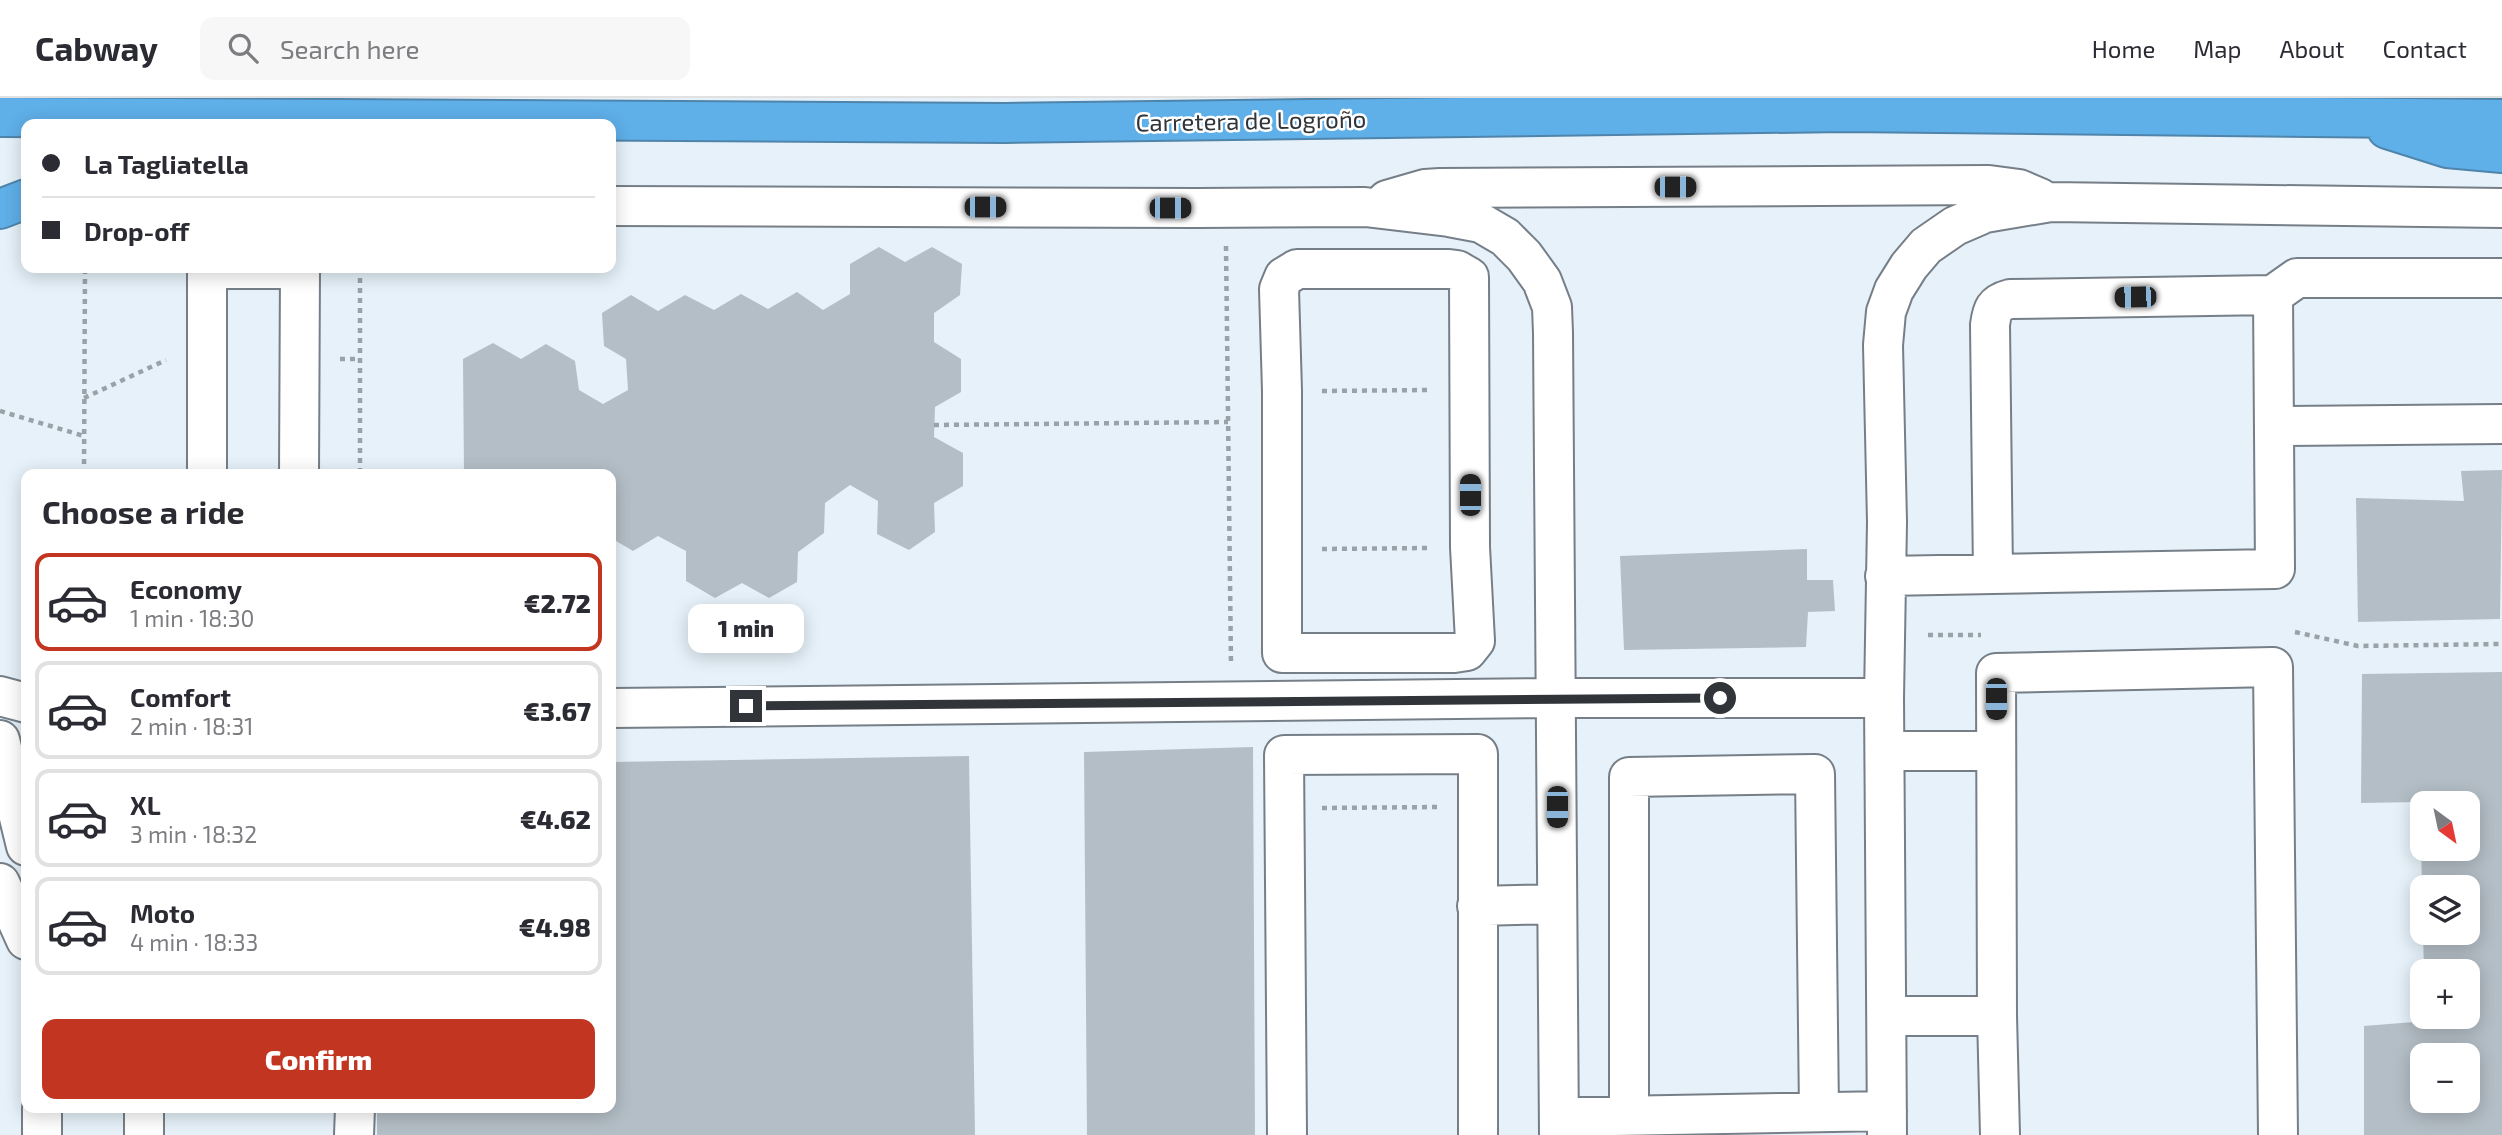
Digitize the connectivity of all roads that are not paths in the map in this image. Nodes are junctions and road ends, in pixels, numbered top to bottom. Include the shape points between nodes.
1 (4, 117) edge
2 (2348, 117) junction
3 (338, 119) edge
4 (2502, 119) edge
5 (616, 121) edge
6 (1005, 123) junction
7 (616, 137) edge
8 (2502, 153) edge
9 (21, 201) edge
10 (2051, 202) junction
11 (616, 206) edge
12 (1365, 207) junction
13 (2502, 208) edge
14 (0, 210) edge
15 (21, 210) edge
16 (207, 273) edge
17 (300, 273) edge
18 (2502, 278) edge
19 (2273, 295) junction
20 (2502, 424) edge
21 (2274, 426) junction
22 (207, 469) edge
23 (299, 469) edge
24 (1993, 574) junction
25 (1885, 576) junction
26 (1380, 652) junction
27 (1282, 653) junction
28 (0, 696) edge
29 (1556, 698) junction
30 (1884, 698) junction
31 (1284, 700) junction
32 (1379, 700) junction
33 (21, 702) edge
34 (616, 708) edge
35 (0, 740) edge
36 (1885, 751) junction
37 (1996, 751) junction
38 (1284, 755) junction
39 (21, 826) edge
40 (0, 883) edge
41 (1558, 904) junction
42 (1477, 906) junction
43 (21, 929) edge
44 (1887, 1016) junction
45 (1997, 1016) junction
46 (1819, 1112) junction
47 (42, 1113) edge
48 (144, 1113) edge
49 (355, 1113) edge
50 (1629, 1115) junction
51 (1887, 1123) edge
52 (1559, 1126) edge
53 (42, 1135) edge
54 (144, 1135) edge
55 (354, 1135) edge
56 (1287, 1135) edge
57 (1478, 1135) edge
58 (2000, 1135) edge
59 (2278, 1135) edge

1 - 3 highway, Carretera de Logroño
2 - 4 highway, Carretera de Logroño
2 - 6 highway, Carretera de Logroño via 1845,112
2 - 8 highway via 2447,148
5 - 6 highway, Carretera de Logroño
6 - 7 highway
9 - 14 highway
10 - 12 street via 2019,189 1989,185 1440,188
10 - 13 street
10 - 25 street via 1984,213 1955,226 1926,246 1894,290 1886,312 1883,345
11 - 12 street
12 - 29 street via 1481,223 1505,237 1542,281 1552,307 1553,333
14 - 15 street
16 - 22 street
17 - 23 street
18 - 19 street via 2297,278
19 - 21 street
19 - 24 street via 1999,302 1992,310 1990,325
20 - 21 street
21 - 24 street via 2275,569
24 - 25 street
25 - 30 street
26 - 27 street
26 - 27 street via 1454,653 1467,651 1475,641 1469,277 1457,270 1297,269 1284,277 1279,289
26 - 32 street
27 - 31 street
28 - 33 street
29 - 30 street
29 - 32 street
29 - 41 street
30 - 36 street
31 - 32 street
31 - 34 street
31 - 38 street
35 - 39 street
36 - 37 street
36 - 44 street
37 - 45 street
37 - 59 street via 1996,673 2273,667
38 - 42 street via 1478,754
38 - 56 street
40 - 43 street
41 - 42 street
41 - 52 street
42 - 57 street
44 - 45 street
44 - 51 street
45 - 58 street
46 - 50 street
46 - 50 street via 1815,774 1629,777
46 - 51 street
47 - 53 street
48 - 54 street
49 - 55 street
50 - 52 street

